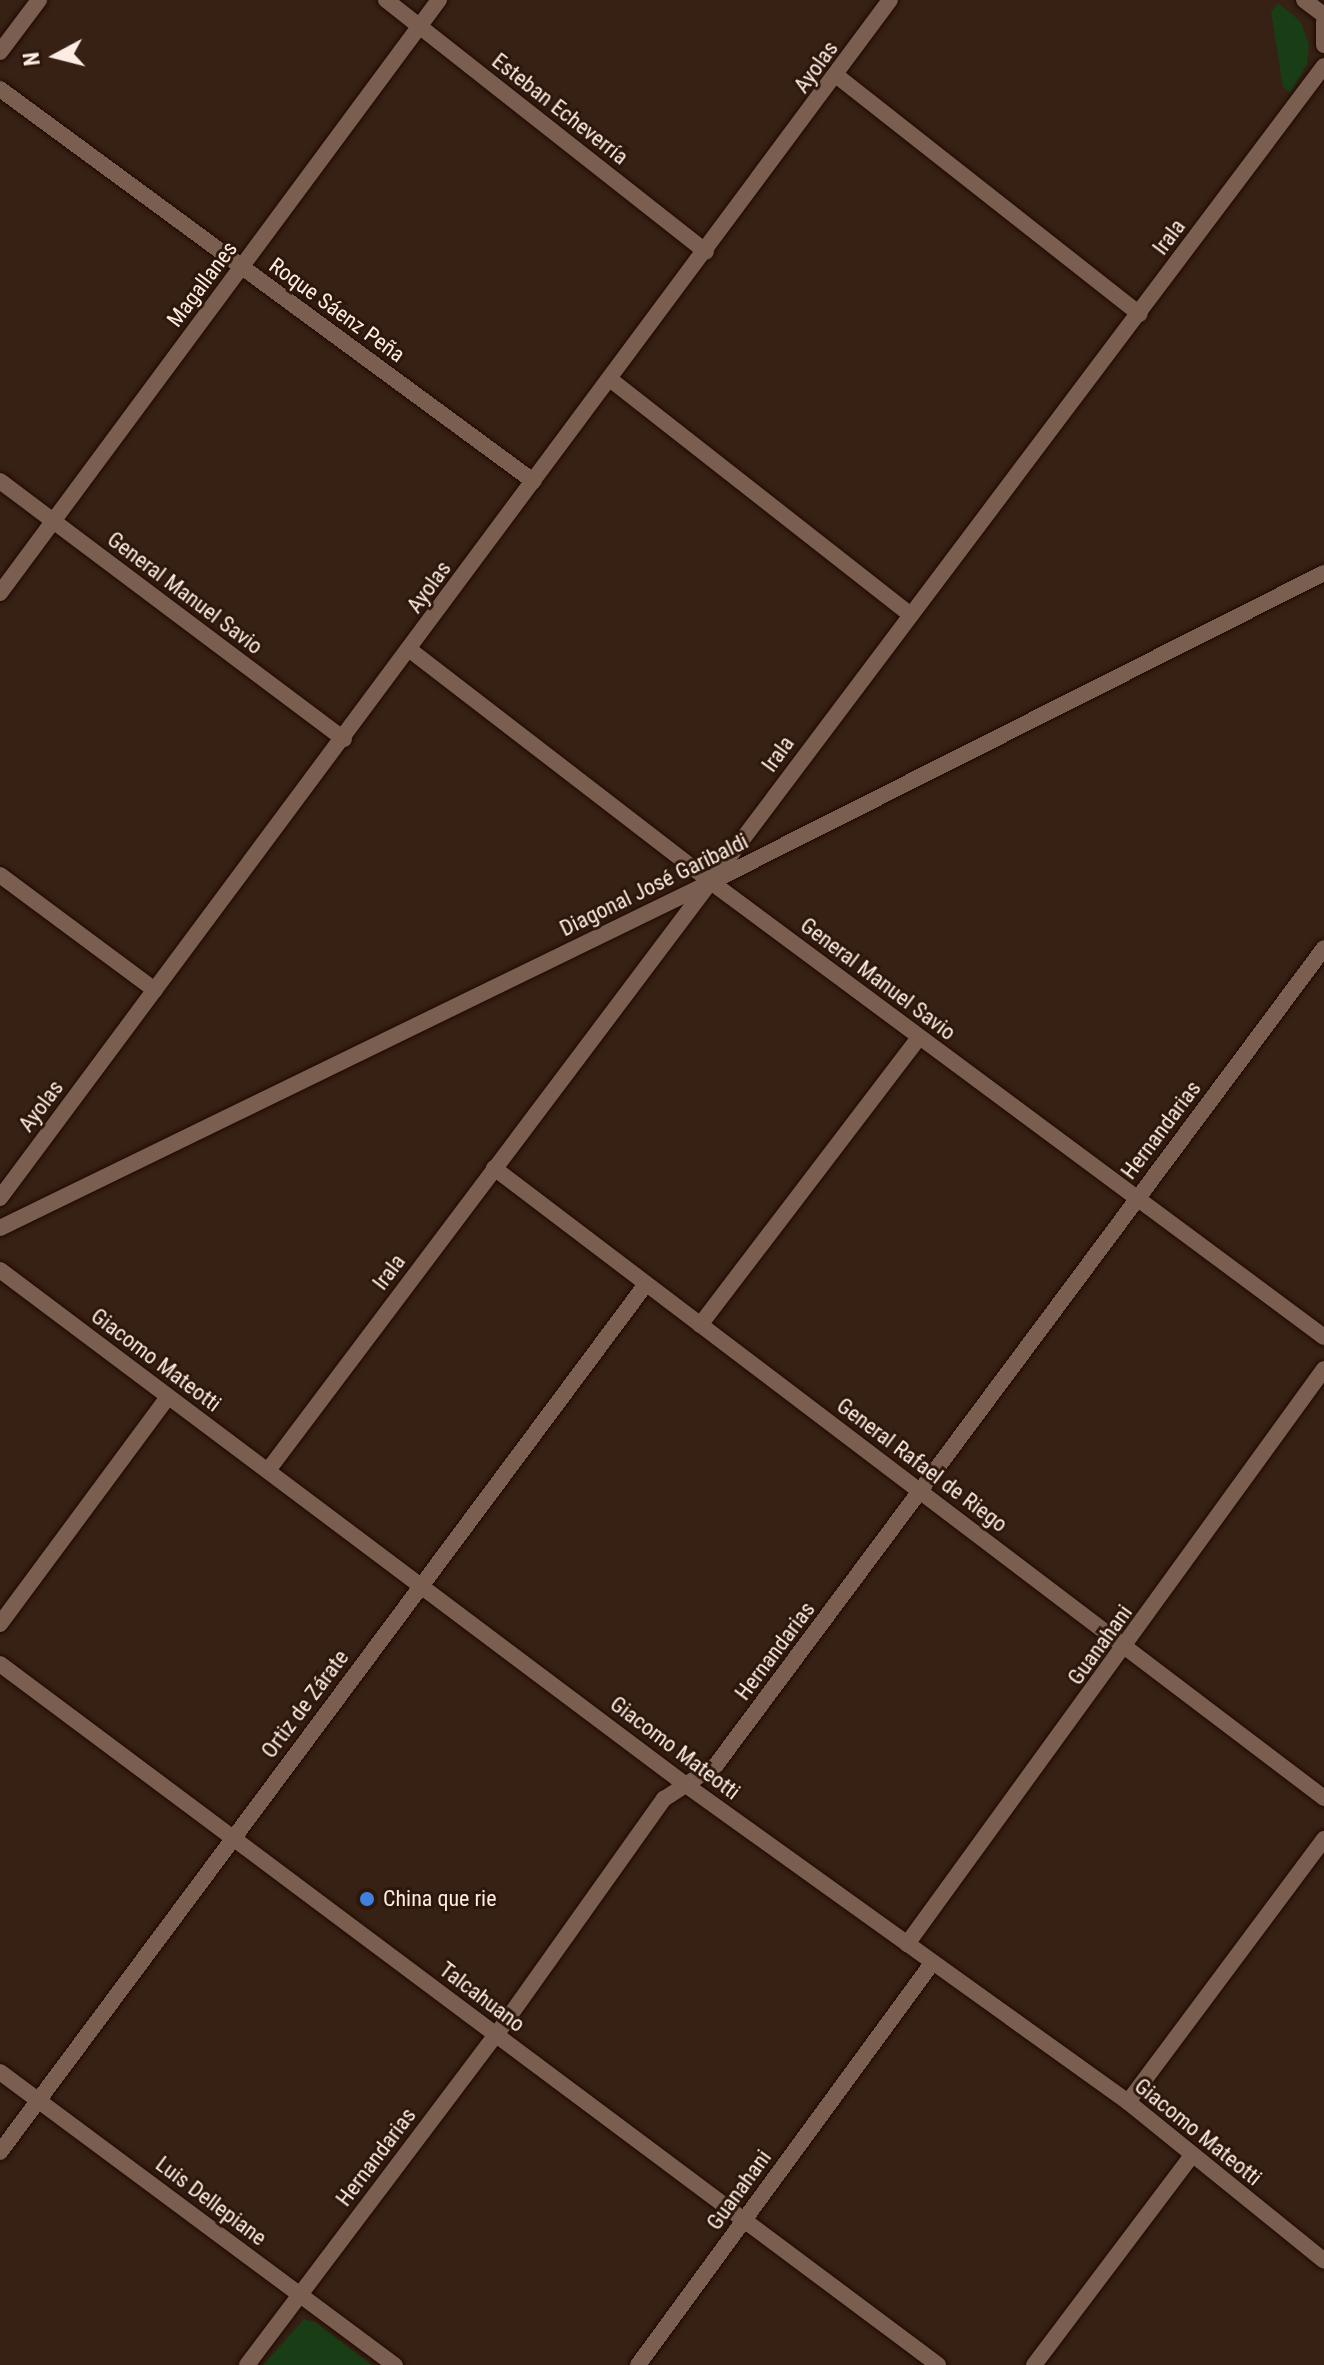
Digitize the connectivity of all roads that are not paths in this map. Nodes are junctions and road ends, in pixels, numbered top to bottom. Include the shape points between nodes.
1 (39, 0) edge
2 (386, 0) edge
3 (439, 0) edge
4 (890, 0) edge
5 (1304, 0) edge
6 (1324, 15) edge
7 (1324, 22) edge
8 (420, 27) junction
9 (1324, 45) edge
10 (0, 52) edge
11 (1324, 66) edge
12 (837, 76) junction
13 (0, 89) edge
14 (706, 252) junction
15 (242, 267) junction
16 (1139, 314) junction
17 (611, 380) junction
18 (0, 481) edge
19 (533, 481) junction
20 (53, 521) junction
21 (1324, 573) edge
22 (0, 593) edge
23 (908, 613) junction
24 (410, 650) junction
25 (344, 739) junction
26 (0, 875) edge
27 (711, 882) junction
28 (1324, 948) edge
29 (155, 990) junction
30 (919, 1038) junction
31 (494, 1168) junction
32 (1139, 1195) junction
33 (0, 1198) edge
34 (0, 1228) edge
35 (0, 1270) edge
36 (646, 1284) junction
37 (700, 1325) junction
38 (1324, 1337) edge
39 (1324, 1369) edge
40 (168, 1397) junction
41 (269, 1469) junction
42 (922, 1493) junction
43 (421, 1585) junction
44 (0, 1624) edge
45 (1126, 1647) junction
46 (0, 1664) edge
47 (686, 1785) junction
48 (1324, 1798) edge
49 (232, 1838) junction
50 (1324, 1839) edge
51 (907, 1944) junction
52 (932, 1963) junction
53 (496, 2035) junction
54 (0, 2072) edge
55 (37, 2099) junction
56 (1128, 2102) junction
57 (0, 2152) edge
58 (1192, 2155) junction
59 (744, 2221) junction
60 (1324, 2261) edge
61 (300, 2294) junction
62 (247, 2365) edge
63 (395, 2365) edge
64 (638, 2365) edge
65 (938, 2365) edge
66 (1034, 2365) edge

1 - 10 street
2 - 8 street, Esteban Echeverría
3 - 8 street, Magallanes
4 - 12 street, Ayolas
5 - 6 street
7 - 9 street
8 - 14 street, Esteban Echeverría
8 - 15 street, Magallanes
11 - 16 street, Irala
12 - 14 street, Ayolas
12 - 16 street
13 - 15 street, Roque Sáenz Peña
14 - 17 street, Ayolas
15 - 19 street, Roque Sáenz Peña
15 - 20 street, Magallanes
16 - 23 street, Irala
17 - 19 street, Ayolas
17 - 23 street
18 - 20 street, General Manuel Savio
19 - 24 street, Ayolas
20 - 22 street, Magallanes
20 - 25 street, General Manuel Savio
21 - 27 street, Diagonal José Garibaldi
23 - 27 street, Irala
24 - 25 street, Ayolas
24 - 27 street, General Manuel Savio
25 - 29 street, Ayolas
26 - 29 street
27 - 30 street, General Manuel Savio
27 - 31 street, Irala
27 - 34 street, Diagonal José Garibaldi
28 - 32 street, Hernandarias
29 - 33 street, Ayolas
30 - 32 street, General Manuel Savio
30 - 37 street
31 - 36 street, General Rafael de Riego
31 - 41 street, Irala
32 - 38 street, General Manuel Savio
32 - 42 street, Hernandarias
35 - 40 street, Giacomo Mateotti
36 - 37 street, General Rafael de Riego
36 - 43 street, Ortiz de Zárate
37 - 42 street, General Rafael de Riego
39 - 45 street, Guanahani
40 - 41 street, Giacomo Mateotti
40 - 44 street
41 - 43 street, Giacomo Mateotti
42 - 45 street, General Rafael de Riego
42 - 47 street, Hernandarias via 716,1765
43 - 47 street, Giacomo Mateotti
43 - 49 street, Ortiz de Zárate
45 - 48 street, General Rafael de Riego
45 - 51 street, Guanahani
46 - 49 street, Talcahuano
47 - 51 street, Giacomo Mateotti
47 - 53 street, Hernandarias via 664,1799
49 - 53 street, Talcahuano
49 - 55 street, Ortiz de Zárate
50 - 56 street
51 - 52 street, Giacomo Mateotti
52 - 56 street, Giacomo Mateotti
52 - 59 street, Guanahani
53 - 59 street, Talcahuano
53 - 61 street, Hernandarias
54 - 55 street, Luis Dellepiane
55 - 57 street, Ortiz de Zárate
55 - 61 street, Luis Dellepiane
56 - 58 street, Giacomo Mateotti
58 - 60 street, Giacomo Mateotti
58 - 66 street
59 - 64 street, Guanahani
59 - 65 street, Talcahuano
61 - 62 street, Hernandarias
61 - 63 street, Luis Dellepiane

